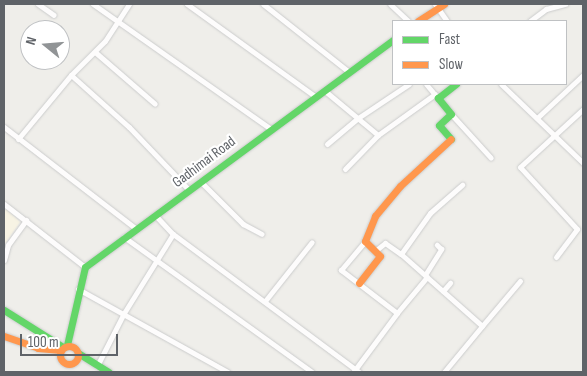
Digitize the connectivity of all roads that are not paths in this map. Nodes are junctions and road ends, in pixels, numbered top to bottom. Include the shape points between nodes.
1 (38, 4) edge
2 (93, 4) edge
3 (129, 4) edge
4 (187, 4) edge
5 (263, 4) edge
6 (390, 4) edge
7 (566, 4) edge
8 (439, 5) edge
9 (54, 15) dead end
10 (119, 20) junction
11 (407, 20) edge
12 (419, 20) edge
13 (446, 20) edge
14 (531, 20) edge
15 (392, 43) edge
16 (95, 52) junction
17 (349, 72) junction
18 (71, 75) junction
19 (583, 75) edge
20 (408, 85) edge
21 (427, 85) edge
22 (454, 85) edge
23 (502, 85) edge
24 (325, 91) junction
25 (436, 96) junction
26 (316, 97) junction
27 (155, 104) dead end
28 (583, 109) edge
29 (451, 114) junction
30 (358, 118) junction
31 (537, 118) junction
32 (4, 127) edge
33 (271, 130) junction
34 (378, 135) junction
35 (556, 137) junction
36 (18, 139) junction
37 (327, 144) dead end
38 (491, 158) dead end
39 (583, 163) edge
40 (345, 169) dead end
41 (200, 181) junction
42 (462, 184) dead end
43 (189, 190) junction
44 (4, 204) edge
45 (155, 215) junction
46 (26, 220) junction
47 (134, 228) junction
48 (173, 234) junction
49 (262, 234) dead end
50 (124, 236) junction
51 (365, 241) junction
52 (312, 242) dead end
53 (437, 246) dead end
54 (375, 251) junction
55 (401, 254) junction
56 (556, 258) dead end
57 (4, 260) edge
58 (156, 262) junction
59 (85, 267) junction
60 (426, 276) junction
61 (520, 281) dead end
62 (359, 283) junction
63 (450, 283) dead end
64 (78, 288) junction
65 (443, 291) junction
66 (265, 301) junction
67 (4, 310) edge
68 (124, 313) junction
69 (397, 314) junction
70 (482, 326) junction
71 (4, 336) edge
72 (67, 349) junction
73 (84, 359) junction
74 (71, 363) junction
75 (97, 366) junction
76 (356, 371) edge
77 (68, 372) edge
78 (109, 372) edge
79 (228, 372) edge
80 (312, 372) edge
81 (444, 372) edge

1 - 9 street
2 - 10 street
3 - 10 street
4 - 26 street
5 - 17 street
6 - 11 street
7 - 14 street via 546,9
8 - 12 street
8 - 13 street
10 - 16 street
10 - 33 street
15 - 17 street, Gadhimai Road
16 - 18 street
16 - 27 street
17 - 24 street, Gadhimai Road
18 - 36 street
18 - 43 street via 129,127
19 - 31 street
20 - 30 street
21 - 25 street
22 - 25 street
23 - 31 street
24 - 26 street, Gadhimai Road
24 - 30 street
25 - 29 street
25 - 34 street
26 - 33 street, Gadhimai Road
28 - 35 street
29 - 38 street
29 - 51 street via 439,125 451,140 400,186 375,216
30 - 34 street
30 - 37 street
31 - 35 street
32 - 36 street
33 - 41 street, Gadhimai Road
34 - 40 street
35 - 39 street
35 - 56 street via 520,167 577,229
36 - 47 street
41 - 43 street, Gadhimai Road
41 - 49 street via 243,224
42 - 55 street via 430,213
43 - 45 street, Gadhimai Road
44 - 46 street
45 - 47 street, Gadhimai Road
45 - 48 street
46 - 57 street via 8,245
46 - 59 street
47 - 50 street, Gadhimai Road
48 - 58 street
48 - 66 street
50 - 58 street
50 - 59 street, Gadhimai Road
51 - 54 street
51 - 62 street via 341,270
52 - 66 street
53 - 60 street via 441,249
54 - 55 street via 385,243
54 - 62 street via 380,256
55 - 60 street
58 - 68 street
58 - 80 street
59 - 64 street
60 - 65 street
60 - 69 street
61 - 70 street
62 - 69 street
63 - 65 street
64 - 68 street
64 - 72 street
65 - 70 street
66 - 76 street
67 - 72 street
68 - 75 street
68 - 79 street
69 - 76 street
70 - 81 street
71 - 72 street via 49,348
72 - 73 street
72 - 74 street
72 - 74 street
73 - 74 street
73 - 75 street
74 - 77 street
75 - 78 street

